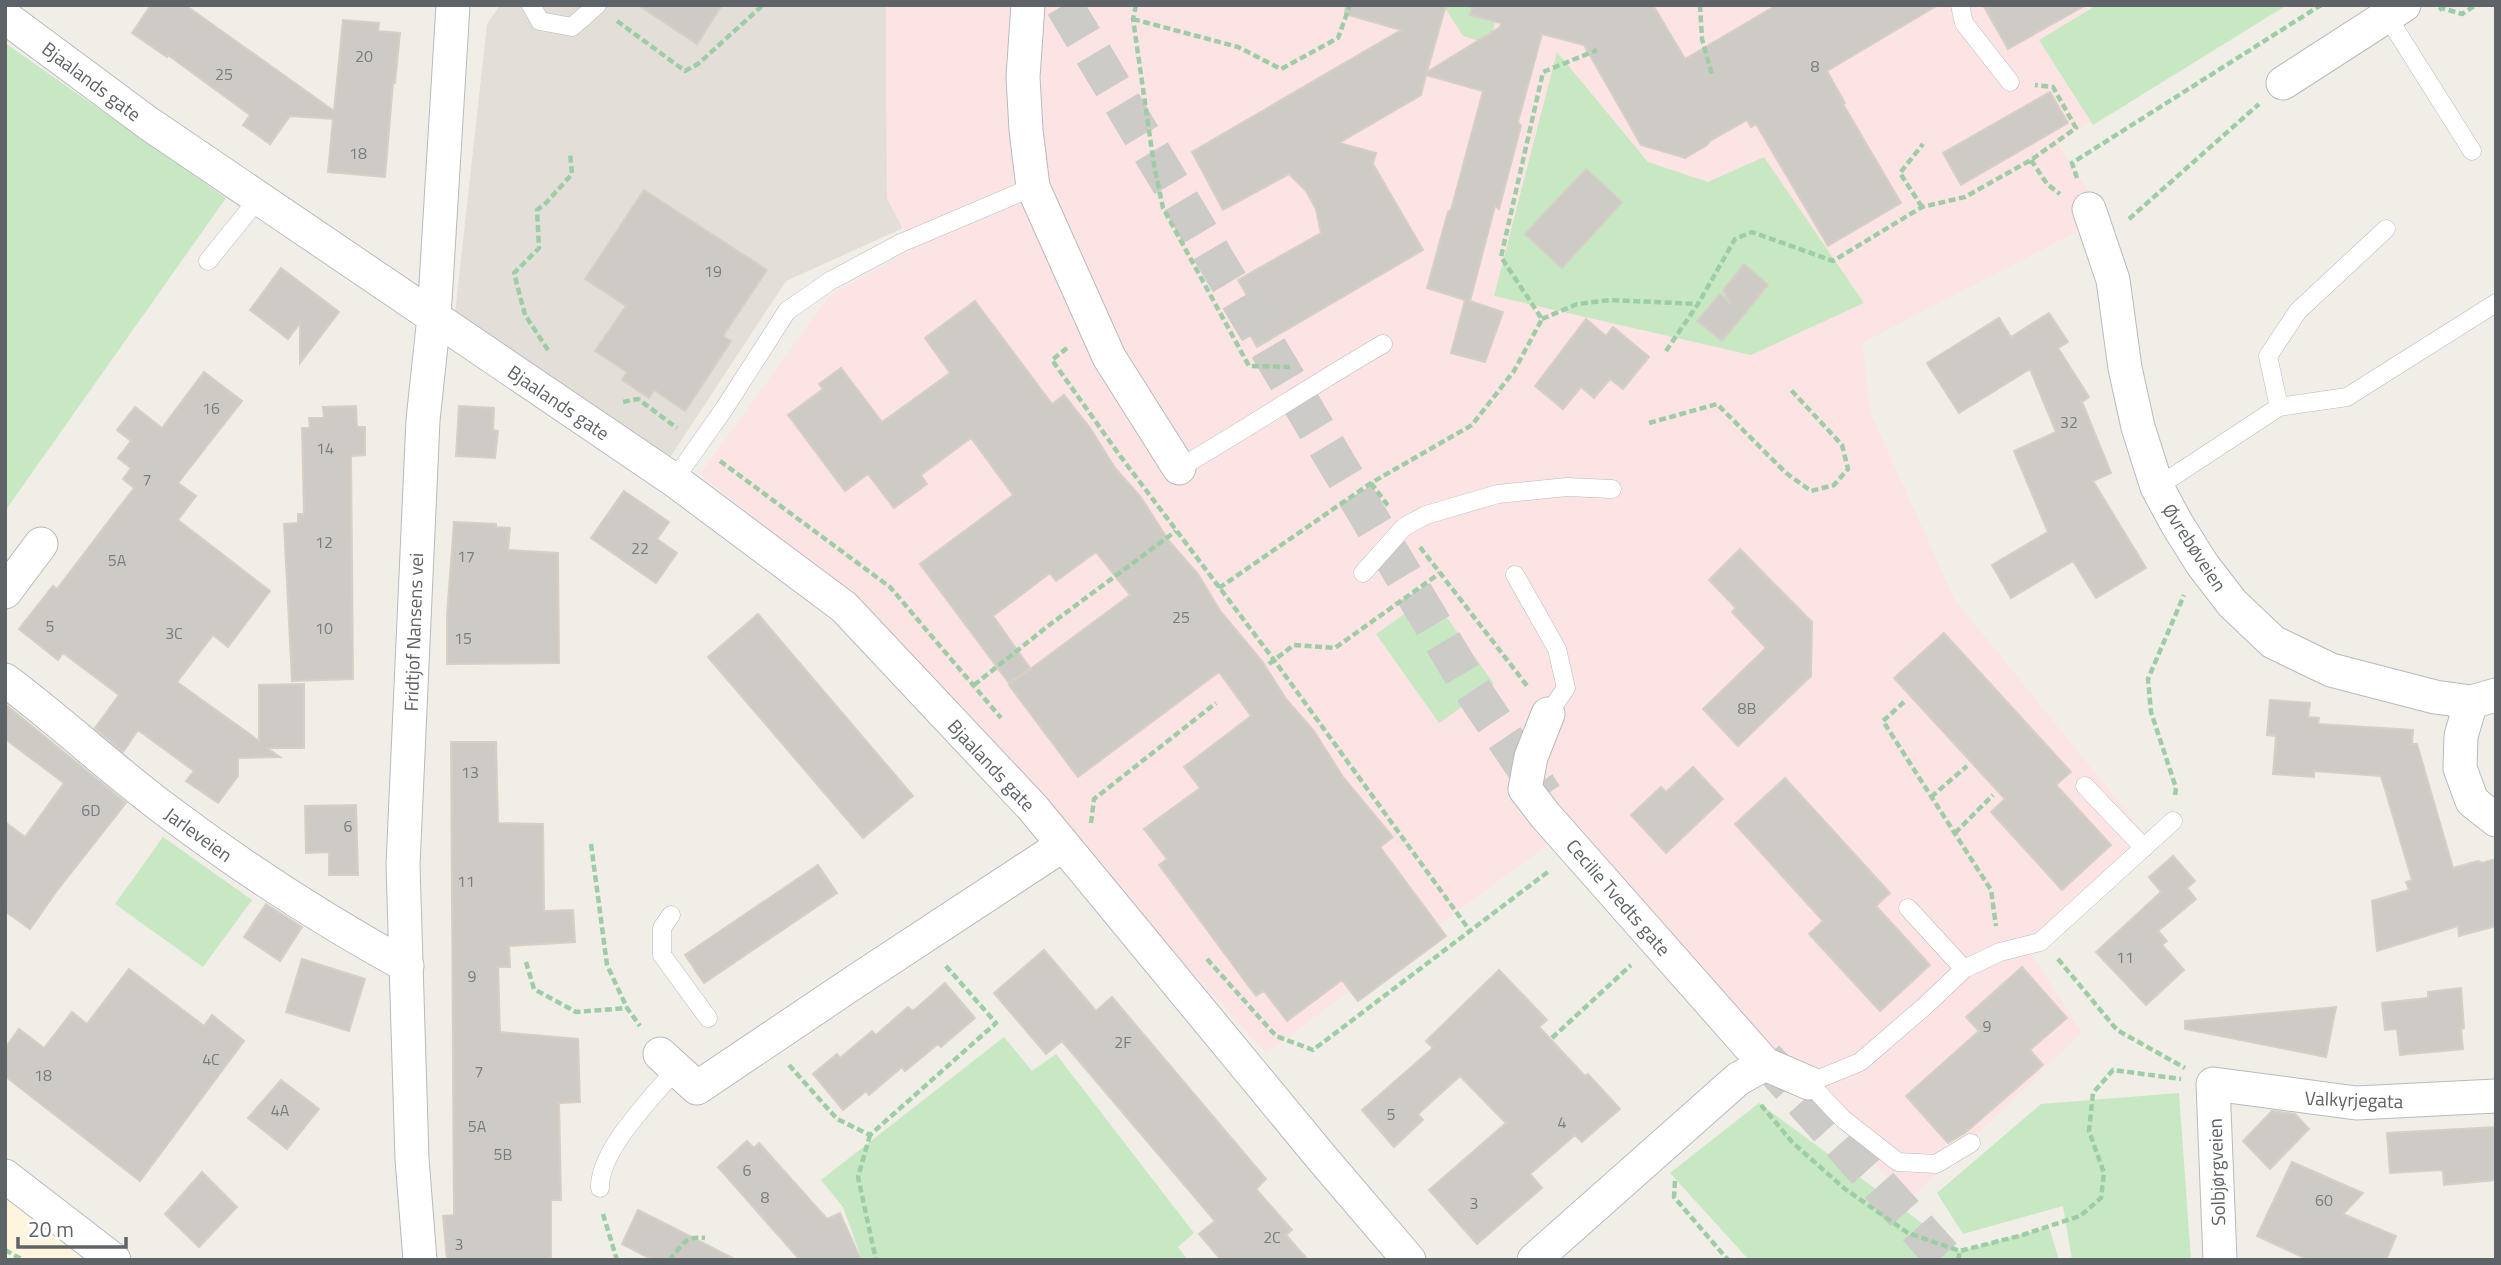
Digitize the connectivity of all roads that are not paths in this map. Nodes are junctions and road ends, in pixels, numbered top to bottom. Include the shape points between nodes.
1 (453, 5) edge
2 (531, 5) edge
3 (597, 5) edge
4 (1028, 5) edge
5 (1960, 5) edge
6 (2395, 10) edge
7 (5, 18) edge
8 (2010, 82) dead end
9 (2283, 83) road end
10 (2472, 151) dead end
11 (1033, 187) junction
12 (260, 198) junction
13 (2089, 209) road end
14 (2386, 229) dead end
15 (208, 261) dead end
16 (2496, 303) edge
17 (434, 317) junction
18 (1383, 344) dead end
19 (2279, 407) junction
20 (1179, 468) joint
21 (674, 480) junction
22 (2157, 487) junction
23 (1612, 489) dead end
24 (41, 544) dead end
25 (1363, 573) dead end
26 (1515, 575) dead end
27 (5, 592) edge
28 (5, 680) edge
29 (2483, 699) edge
30 (1548, 714) joint
31 (2085, 786) dead end
32 (2496, 820) edge
33 (2173, 821) road end
34 (1063, 845) junction
35 (2144, 848) junction
36 (1908, 908) dead end
37 (671, 915) dead end
38 (407, 966) junction
39 (1964, 969) junction
40 (708, 1018) dead end
41 (668, 1062) joint
42 (1765, 1064) junction
43 (1808, 1083) junction
44 (2213, 1084) joint
45 (2496, 1096) edge
46 (1971, 1143) dead end
47 (5, 1175) edge
48 (600, 1188) dead end
49 (114, 1260) edge
50 (420, 1260) edge
51 (1409, 1260) edge
52 (1534, 1260) edge
53 (2220, 1260) edge

1 - 17 street, Fridtjof Nansens vei
2 - 3 lane via 540,21 572,27
4 - 11 street via 1023,77
5 - 8 lane via 1964,23
6 - 9 street
6 - 10 lane
7 - 12 street, Bjaalands gate
11 - 20 street via 1110,357
11 - 21 lane via 901,243 830,281 787,311
12 - 15 lane
12 - 17 street, Bjaalands gate
13 - 22 street, Øvrebøveien via 2113,280 2125,368
14 - 19 lane via 2298,311 2268,356
16 - 19 lane via 2347,397
17 - 21 street, Bjaalands gate
17 - 38 street, Fridtjof Nansens vei via 413,602 403,865
18 - 20 lane
19 - 22 lane
21 - 34 street, Bjaalands gate via 844,607
22 - 29 street, Øvrebøveien via 2202,564 2232,603 2273,642 2331,670 2435,697
23 - 25 lane via 1567,487 1497,494 1426,515 1404,527
24 - 27 street
26 - 30 lane via 1557,649 1566,688
28 - 38 street, Jarleveien via 162,807 247,868
29 - 32 street via 2461,736 2460,768 2472,801
30 - 42 street, Cecilie Tvedts gate via 1531,757 1525,789
31 - 35 lane
33 - 35 lane
34 - 41 street via 697,1088
34 - 51 street, Bjaalands gate
35 - 39 lane via 2040,942 2000,952
36 - 39 lane
37 - 40 lane via 662,928 662,955
38 - 50 street, Fridtjof Nansens vei via 412,1159
39 - 43 lane via 1860,1062
41 - 48 lane via 623,1133 600,1177
42 - 43 street, Cecilie Tvedts gate
42 - 52 street via 1738,1079
43 - 46 lane via 1843,1119 1898,1162 1936,1164
44 - 45 street, Valkyrjegata via 2356,1103
44 - 53 street, Solbjørgveien
47 - 49 street

